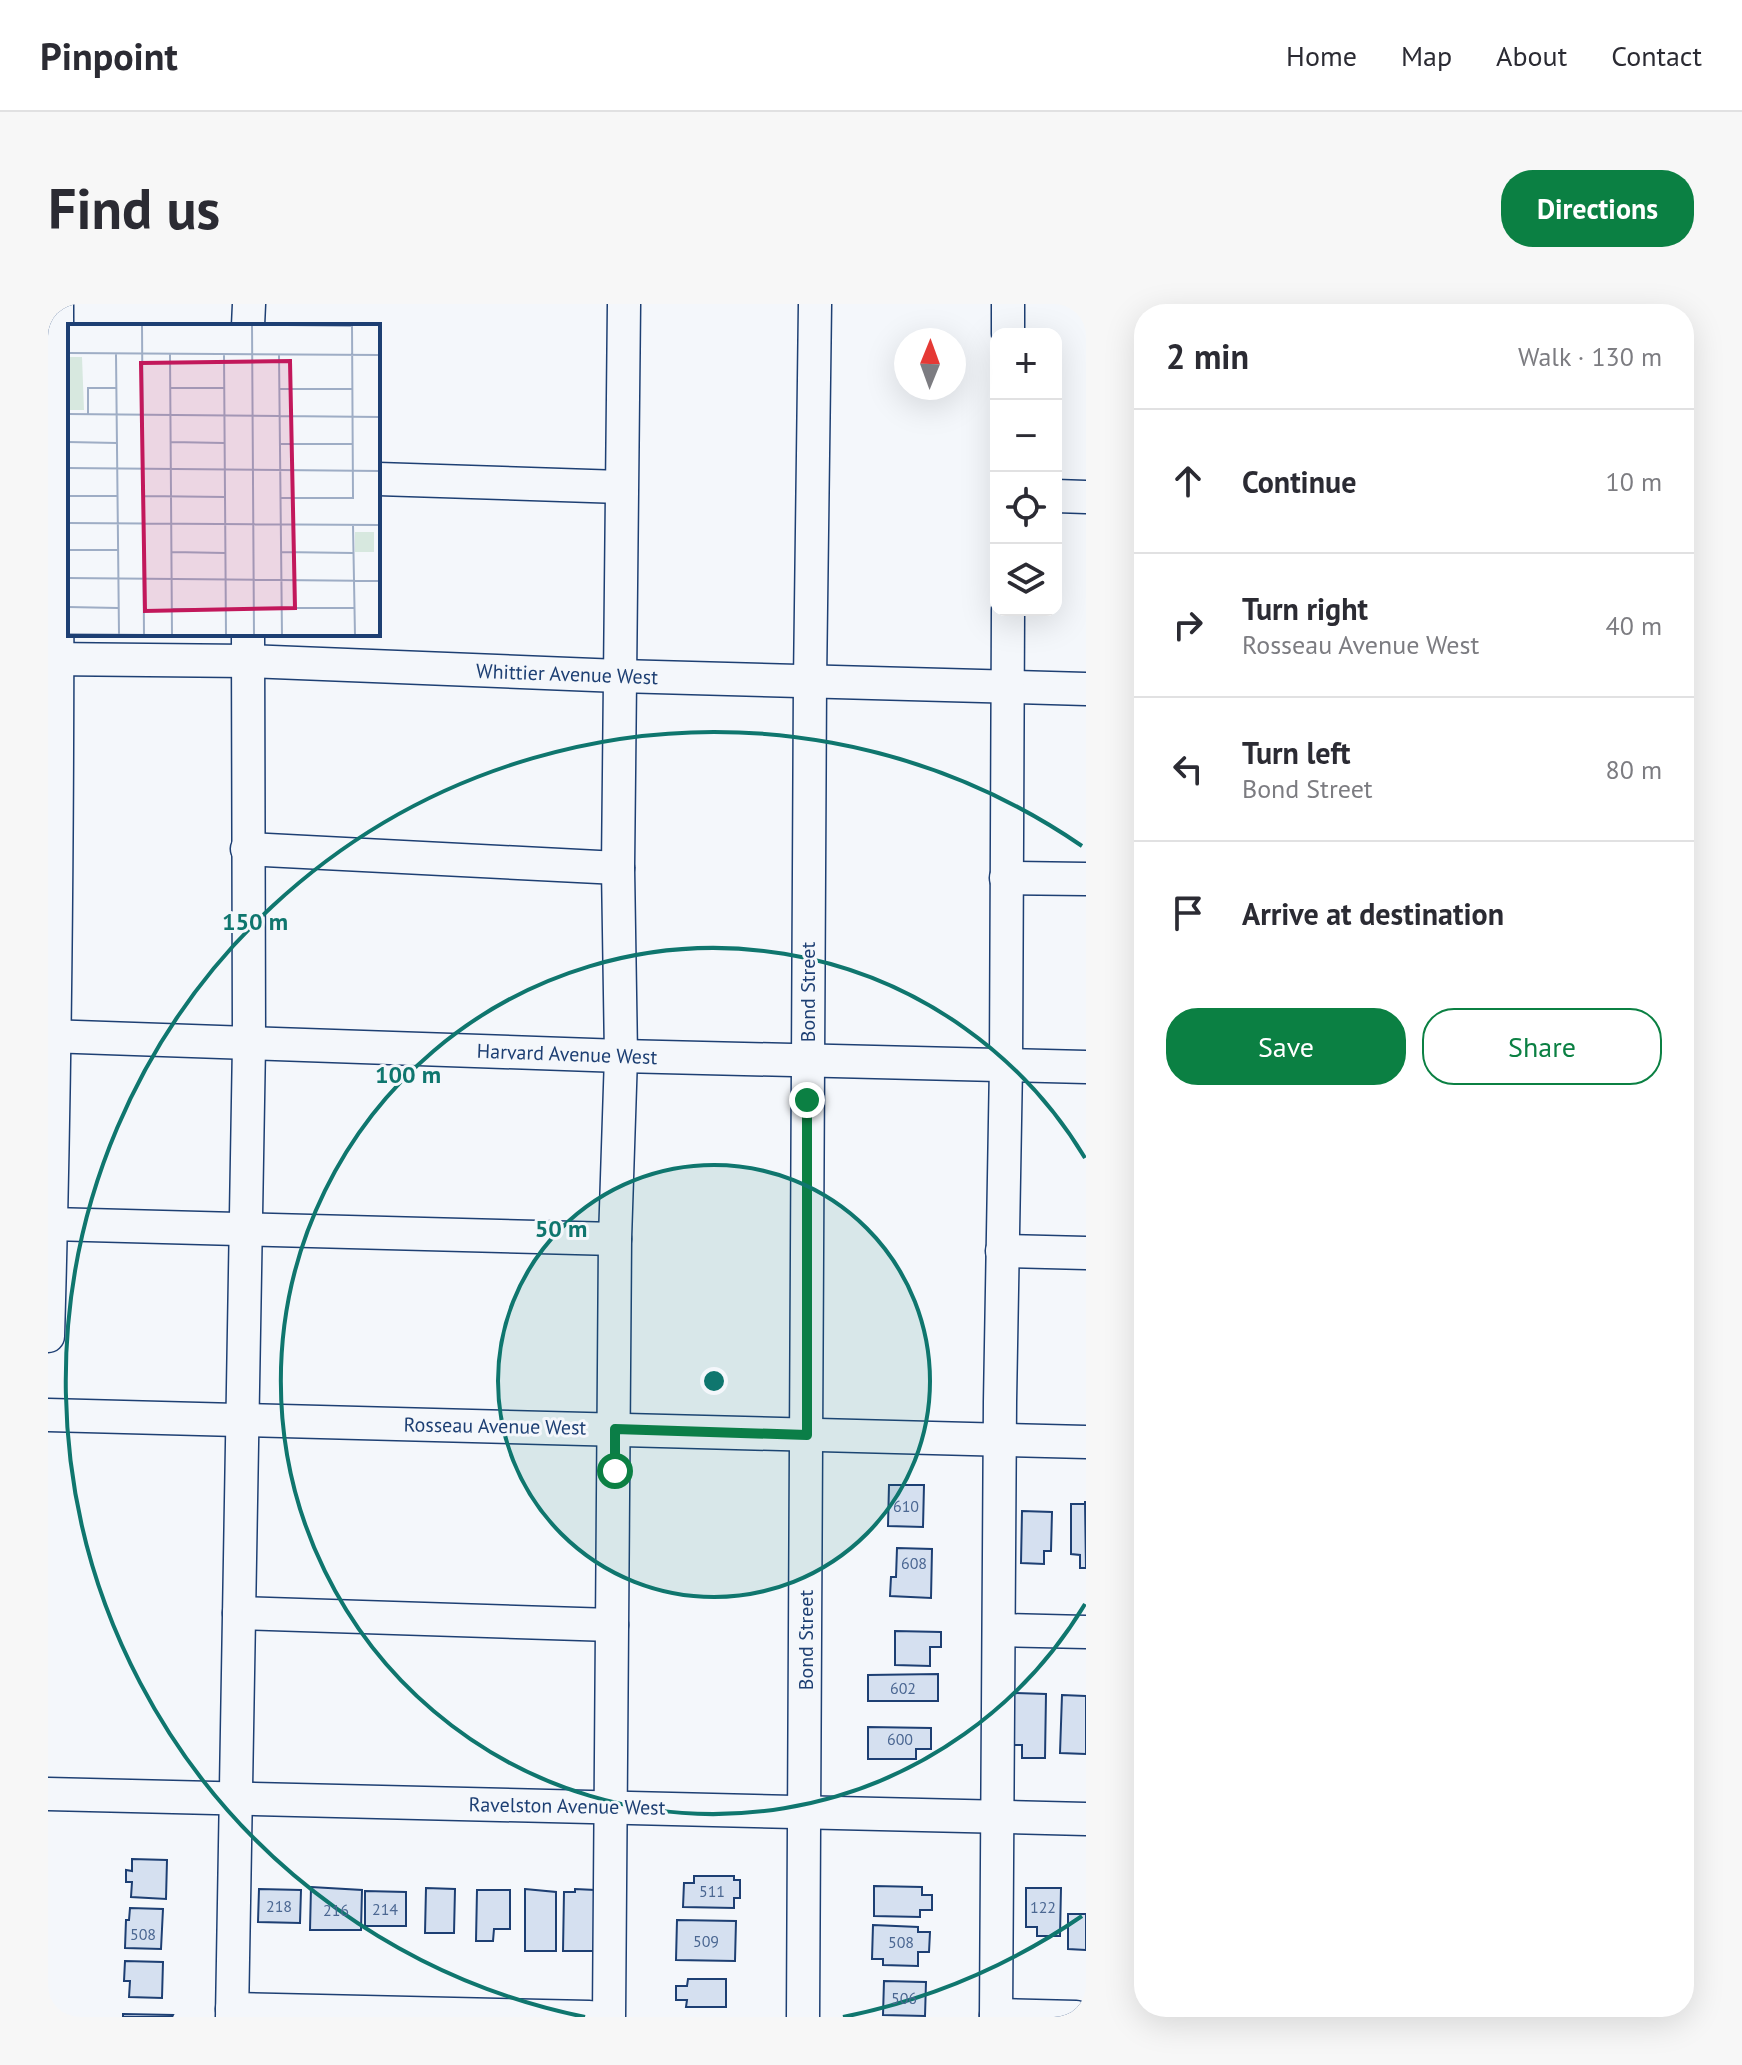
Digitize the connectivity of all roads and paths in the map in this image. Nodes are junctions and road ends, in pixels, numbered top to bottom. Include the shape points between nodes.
1 (57, 304) edge
2 (249, 304) edge
3 (624, 304) edge
4 (815, 304) edge
5 (1008, 304) edge
6 (248, 324) edge
7 (1008, 328) edge
8 (380, 479) edge
9 (621, 487) junction
10 (1062, 496) edge
11 (1086, 497) edge
12 (1008, 616) edge
13 (248, 648) edge
14 (53, 659) edge
15 (619, 676) junction
16 (810, 682) junction
17 (1007, 687) junction
18 (1086, 689) edge
19 (247, 849) junction
20 (618, 868) junction
21 (1006, 878) junction
22 (1086, 879) edge
23 (52, 1036) edge
24 (249, 1044) junction
25 (621, 1056) junction
26 (807, 1059) junction
27 (1006, 1065) junction
28 (1086, 1067) edge
29 (51, 1224) junction
30 (245, 1231) junction
31 (615, 1239) junction
32 (1002, 1251) junction
33 (1086, 1253) edge
34 (48, 1336) edge
35 (48, 1415) edge
36 (242, 1420) junction
37 (615, 1429) junction
38 (807, 1435) junction
39 (1000, 1441) junction
40 (1086, 1442) edge
41 (239, 1613) junction
42 (612, 1625) junction
43 (1000, 1630) junction
44 (1086, 1632) edge
45 (48, 1794) edge
46 (235, 1798) junction
47 (610, 1807) junction
48 (805, 1812) junction
49 (998, 1816) junction
50 (1086, 1819) edge
51 (232, 2013) edge
52 (996, 2016) edge
53 (589, 2017) edge
54 (609, 2017) edge
55 (803, 2017) edge
56 (1076, 2017) edge

1 - 14 street
2 - 6 street
3 - 9 street
4 - 16 street, Bond Street
5 - 7 street
8 - 9 street
9 - 15 street
10 - 11 street
12 - 17 street
13 - 14 street, Whittier Avenue West
13 - 15 street, Whittier Avenue West
13 - 19 street
14 - 23 street
15 - 16 street, Whittier Avenue West
15 - 20 street
16 - 17 street, Whittier Avenue West
16 - 26 street, Bond Street
17 - 18 street, Whittier Avenue West
17 - 21 street
19 - 20 street
19 - 24 street
20 - 25 street
21 - 22 street
21 - 27 street
23 - 24 street, Harvard Avenue West
23 - 29 street
24 - 25 street, Harvard Avenue West
24 - 30 street
25 - 26 street, Harvard Avenue West
25 - 31 street
26 - 27 street, Harvard Avenue West
26 - 38 street, Bond Street
27 - 28 street, Harvard Avenue West
27 - 32 street
29 - 30 street
29 - 34 street
30 - 31 street
30 - 36 street
31 - 37 street
32 - 33 street
32 - 39 street
35 - 36 street, Rosseau Avenue West
36 - 37 street, Rosseau Avenue West
36 - 41 street
37 - 38 street, Rosseau Avenue West
37 - 42 street
38 - 39 street, Rosseau Avenue West
38 - 48 street, Bond Street
39 - 40 street, Rosseau Avenue West
39 - 43 street
41 - 42 street
41 - 46 street
42 - 47 street
43 - 44 street
43 - 49 street
45 - 46 street, Ravelston Avenue West
46 - 47 street, Ravelston Avenue West
46 - 51 street
47 - 48 street, Ravelston Avenue West
47 - 54 street
48 - 49 street, Ravelston Avenue West
48 - 55 street, Bond Street
49 - 50 street, Ravelston Avenue West
49 - 52 street
51 - 53 street
52 - 56 street

